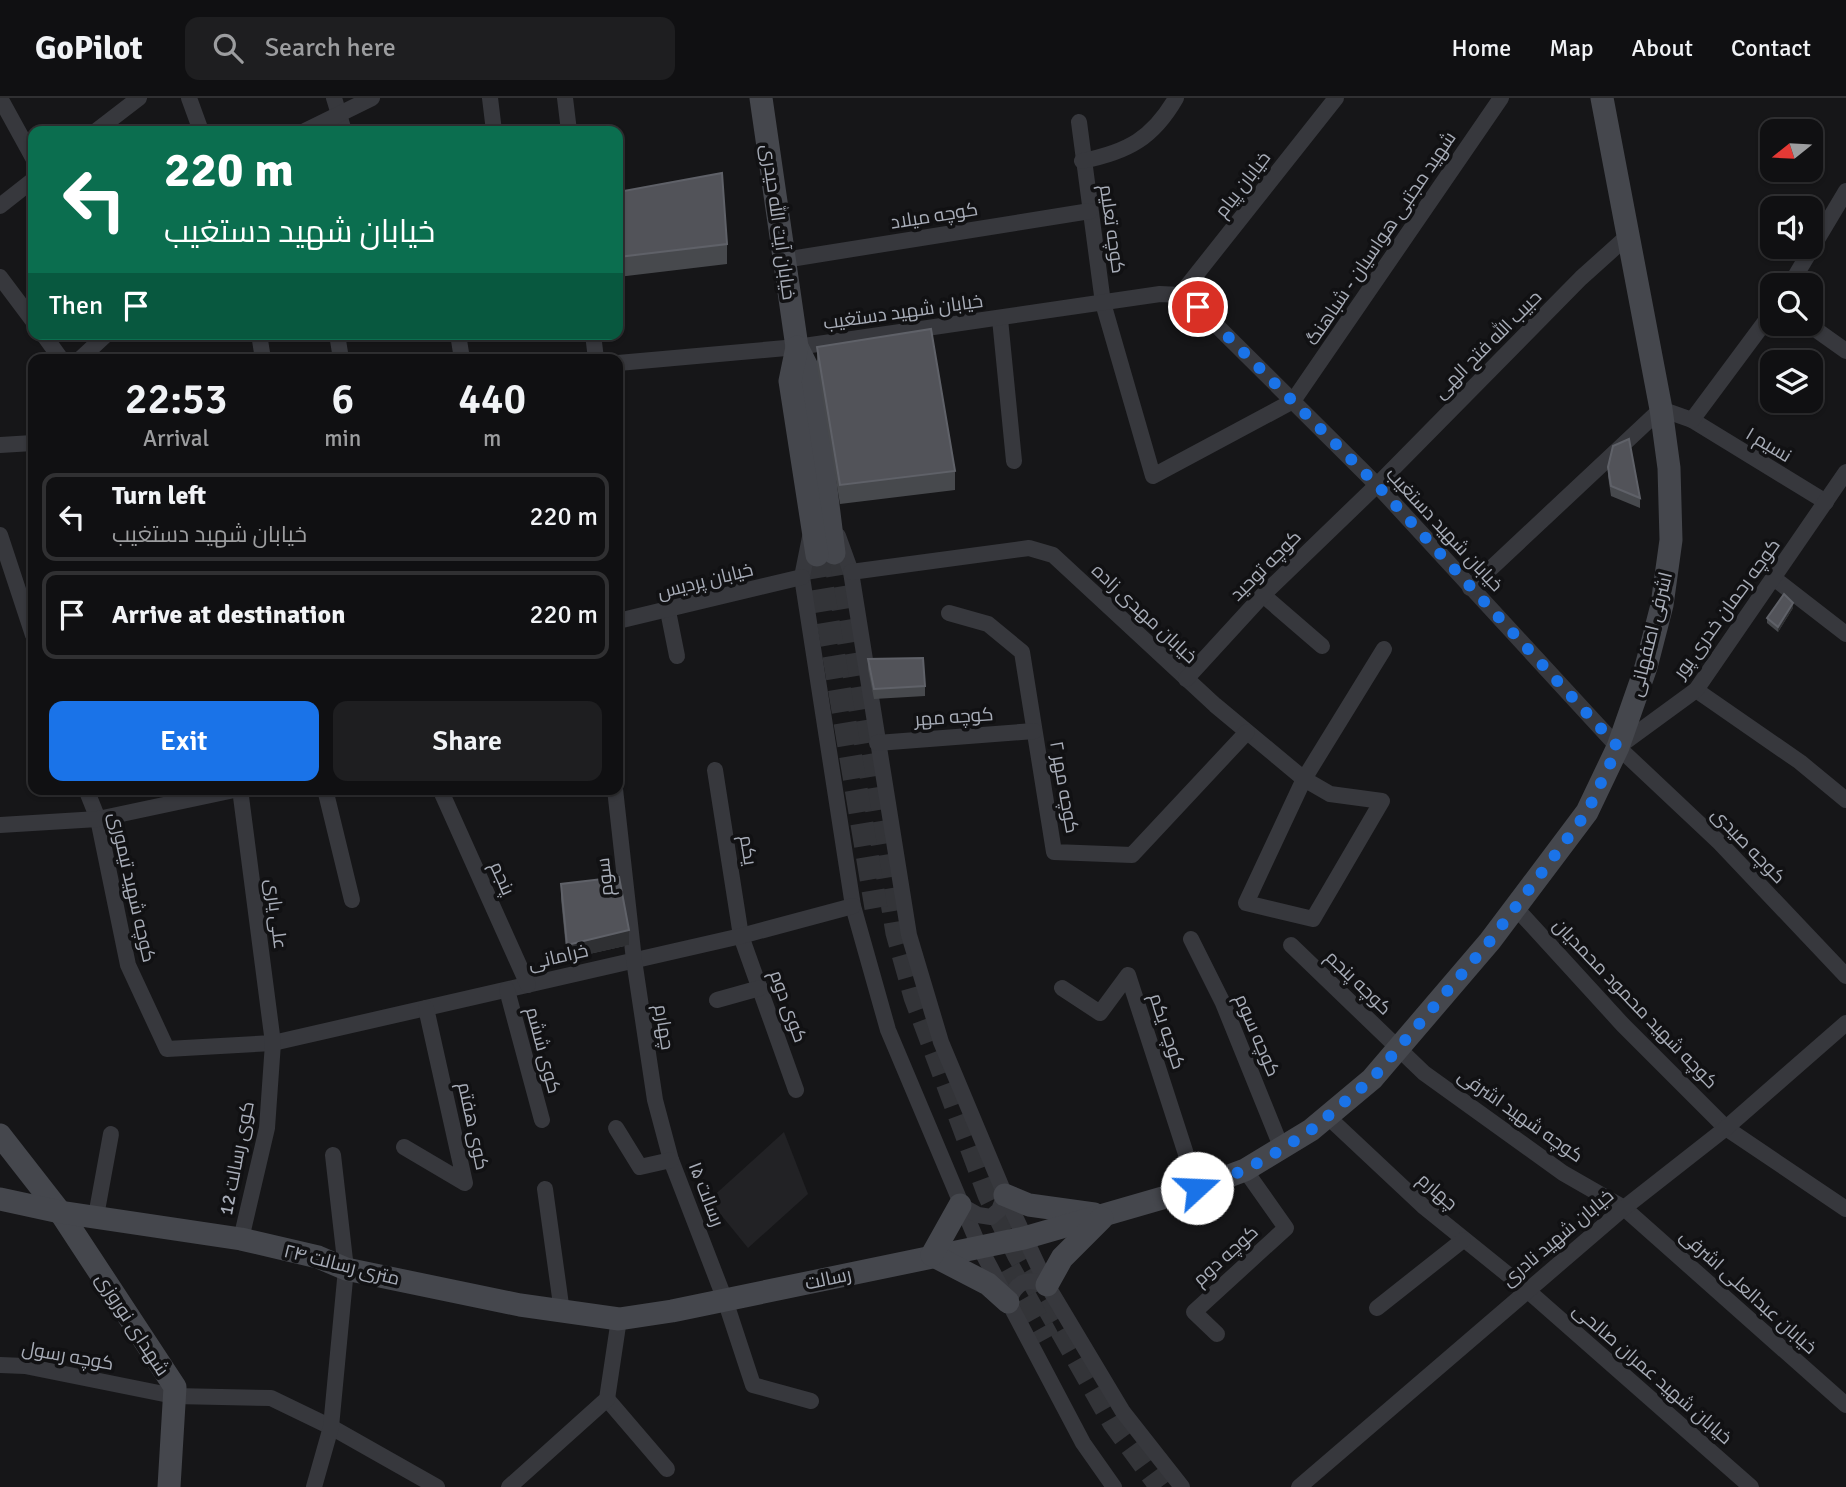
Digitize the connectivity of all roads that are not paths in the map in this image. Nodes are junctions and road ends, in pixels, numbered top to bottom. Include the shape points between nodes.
1 (0, 98) edge
2 (139, 98) edge
3 (189, 98) edge
4 (372, 98) edge
5 (490, 98) edge
6 (565, 98) edge
7 (761, 98) edge
8 (1176, 98) edge
9 (1336, 98) edge
10 (1501, 98) edge
11 (1602, 98) edge
12 (337, 105) edge
13 (1079, 122) dead end
14 (103, 126) edge
15 (199, 126) edge
16 (311, 126) edge
17 (343, 126) edge
18 (493, 126) edge
19 (568, 126) edge
20 (28, 149) edge
21 (1082, 160) junction
22 (28, 184) edge
23 (1845, 194) edge
24 (0, 206) edge
25 (1090, 211) junction
26 (1630, 234) junction
27 (784, 260) junction
28 (1797, 273) edge
29 (0, 277) edge
30 (1181, 295) junction
31 (1103, 303) junction
32 (28, 314) edge
33 (1000, 319) junction
34 (1760, 329) edge
35 (1823, 335) edge
36 (101, 340) edge
37 (797, 347) junction
38 (1846, 351) edge
39 (85, 354) edge
40 (623, 362) edge
41 (1293, 401) junction
42 (1661, 409) junction
43 (1692, 420) junction
44 (28, 443) edge
45 (0, 445) edge
46 (1014, 461) dead end
47 (1846, 472) edge
48 (1377, 485) junction
49 (1826, 502) junction
50 (822, 523) junction
51 (0, 535) edge
52 (825, 554) tunnel mouth
53 (851, 572) junction
54 (802, 577) junction
55 (1775, 579) junction
56 (1470, 588) junction
57 (1263, 595) junction
58 (668, 611) junction
59 (949, 613) dead end
60 (28, 620) edge
61 (623, 620) edge
62 (1846, 634) edge
63 (1322, 646) dead end
64 (1384, 649) dead end
65 (677, 656) dead end
66 (1186, 679) junction
67 (1696, 690) junction
68 (1034, 731) junction
69 (1247, 732) junction
70 (877, 743) junction
71 (1618, 747) junction
72 (715, 770) dead end
73 (1304, 779) junction
74 (88, 795) edge
75 (211, 795) edge
76 (240, 795) edge
77 (326, 795) edge
78 (443, 795) edge
79 (616, 795) edge
80 (1846, 800) edge
81 (97, 819) junction
82 (0, 825) edge
83 (352, 900) dead end
84 (853, 906) junction
85 (1516, 908) junction
86 (741, 936) junction
87 (1191, 939) dead end
88 (1290, 945) dead end
89 (634, 960) junction
90 (1846, 976) edge
91 (528, 985) junction
92 (760, 988) junction
93 (1062, 988) dead end
94 (506, 990) junction
95 (718, 1000) dead end
96 (426, 1008) junction
97 (1846, 1023) edge
98 (272, 1043) junction
99 (1398, 1050) junction
100 (796, 1090) dead end
101 (655, 1100) joint
102 (1327, 1116) junction
103 (542, 1120) dead end
104 (616, 1128) dead end
105 (1726, 1128) junction
106 (111, 1134) dead end
107 (0, 1135) edge
108 (404, 1147) dead end
109 (1282, 1149) junction
110 (332, 1155) dead end
111 (671, 1160) junction
112 (1245, 1170) junction
113 (1197, 1188) junction
114 (545, 1189) dead end
115 (1005, 1195) junction
116 (0, 1199) edge
117 (960, 1205) junction
118 (1624, 1208) junction
119 (1846, 1209) edge
120 (60, 1212) junction
121 (96, 1216) junction
122 (1104, 1216) junction
123 (1024, 1238) junction
124 (241, 1239) junction
125 (1463, 1240) junction
126 (979, 1246) junction
127 (932, 1255) junction
128 (346, 1269) junction
129 (1047, 1285) junction
130 (1527, 1290) junction
131 (725, 1300) junction
132 (1008, 1302) junction
133 (1377, 1308) dead end
134 (562, 1312) junction
135 (619, 1319) junction
136 (1217, 1334) dead end
137 (0, 1366) edge
138 (174, 1396) junction
139 (607, 1399) junction
140 (811, 1401) dead end
141 (1846, 1405) edge
142 (331, 1427) junction
143 (667, 1469) dead end
144 (169, 1487) edge
145 (314, 1487) edge
146 (438, 1487) edge
147 (509, 1487) edge
148 (1114, 1487) edge
149 (1182, 1487) edge
150 (1299, 1487) edge
151 (1751, 1487) edge

1 - 20 street
2 - 14 street
3 - 15 street
4 - 12 street
5 - 18 street
6 - 19 street
7 - 27 main road, خیابان آیت الله حیدری
8 - 21 street via 1163,121 1139,143
9 - 30 street, خیابان پیام
10 - 41 street, شهید مجتبی هواسیان - شباهنگ
11 - 26 main road, اشرفی اصفهانی
12 - 16 street
12 - 17 street
13 - 21 street, کوچه تعلیم
21 - 25 street, کوچه تعلیم
22 - 24 street
23 - 28 street
25 - 27 street, کوچه میلاد
25 - 31 street, کوچه تعلیم
26 - 42 main road, اشرفی اصفهانی
26 - 48 street, حبیب الله فتح الهی
27 - 37 main road, خیابان آیت الله حیدری
29 - 32 street
30 - 31 street, خیابان شهید دستغیب
30 - 41 street, خیابان شهید دستغیب
31 - 33 street, خیابان شهید دستغیب
31 - 41 street, کوچه تعلیم via 1153,476
33 - 37 street, خیابان شهید دستغیب
33 - 46 street
34 - 43 street
35 - 38 street
36 - 39 street
37 - 40 street, خیابان شهید دستغیب
37 - 50 main road, خیابان آیت الله حیدری via 790,381
41 - 48 street, خیابان شهید دستغیب
42 - 43 street, نسیم ۱
42 - 56 street
42 - 71 main road, اشرفی اصفهانی via 1671,540 1662,605
43 - 49 street, نسیم ۱
44 - 45 street
47 - 49 street, کوچه رحمان خدری پور
48 - 56 street, خیابان شهید دستغیب
48 - 57 street, کوچه توحید
49 - 55 street, کوچه رحمان خدری پور
50 - 52 main road, خیابان آیت الله حیدری
50 - 53 street
50 - 54 street
51 - 60 street
53 - 66 street, خیابان مهدی زاده via 1029,548 1053,555
53 - 70 street
54 - 58 street, خیابان پردیس
54 - 84 street
55 - 62 street
55 - 67 street, کوچه رحمان خدری پور
56 - 71 street, خیابان شهید دستغیب
57 - 63 street
57 - 66 street, کوچه توحید
58 - 61 street, خیابان پردیس
58 - 65 street
59 - 68 street, کوچه مهر ۲ via 988,624 1022,652
64 - 73 street
66 - 69 street, خیابان مهدی زاده
67 - 71 street, کوچه رحمان خدری پور
67 - 80 street
68 - 69 street, کوچه مهر ۲ via 1054,852 1132,855
68 - 70 street, کوچه مهر
69 - 73 street, خیابان مهدی زاده
70 - 115 street via 909,935 941,1042
71 - 85 main road, اشرفی اصفهانی via 1587,812
71 - 90 street, کوچه صیدی via 1720,843
72 - 86 street, یکم
73 - 73 street, خیابان مهدی زاده via 1246,903 1313,919 1382,801 1331,794
74 - 81 street, کوچه شهید تیموری
75 - 81 street
76 - 98 street, علی یاری
77 - 83 street
78 - 91 street, پنجم
79 - 89 street, سوم
81 - 82 street
81 - 98 street, کوچه شهید تیموری via 128,965 167,1049
84 - 86 street, خرامانی
84 - 117 street via 888,1030
85 - 99 main road, اشرفی اصفهانی
85 - 105 street, کوچه شهید محمود محمدیان
86 - 89 street, خرامانی
86 - 92 street, کوی دوم
87 - 109 street, کوچه سوم via 1223,1003
88 - 99 street, کوچه پنجم
89 - 91 street, خرامانی
89 - 101 street, چهارم
91 - 94 street, خرامانی
92 - 95 street
92 - 100 street, کوی دوم
93 - 113 street, کوچه یکم via 1100,1013 1128,975
94 - 96 street, خرامانی
94 - 103 street, کوی ششم
96 - 98 street, خرامانی
96 - 108 street, کوی هفتم via 465,1183
97 - 105 street, خیابان شهید نادری
98 - 124 street, کوی رسالت 12 via 267,1128
99 - 102 main road, اشرفی اصفهانی via 1372,1079
99 - 118 street, کوچه شهید اشرفی via 1563,1172
101 - 111 street, رسالت ۱۵
102 - 109 main road, اشرفی اصفهانی
102 - 125 street, چهارم
104 - 111 street via 640,1167
105 - 118 street, خیابان شهید نادری
105 - 119 street, کوچه شهید محمود محمدیان
106 - 121 street
107 - 120 main road, شهدای نوروزی
109 - 112 main road, اشرفی اصفهانی
110 - 128 street
111 - 131 street, رسالت ۱۵
112 - 113 main road, اشرفی اصفهانی
112 - 136 street, کوچه دوم via 1286,1228 1194,1312
113 - 122 main road, اشرفی اصفهانی
114 - 134 street
115 - 117 street via 991,1217
115 - 122 main road via 1030,1205
115 - 123 street
116 - 120 main road, ۲۴ متری رسالت
117 - 126 street
117 - 127 main road
118 - 130 street, خیابان شهید نادری
118 - 141 street, خیابان عبدالعلی اشرفی
120 - 121 main road, ۲۴ متری رسالت
120 - 138 main road, شهدای نوروزی via 175,1387
121 - 124 main road, ۲۴ متری رسالت
122 - 123 main road, اشرفی اصفهانی
122 - 129 main road via 1062,1258
123 - 126 main road, رسالت
123 - 129 street
124 - 128 main road, ۲۴ متری رسالت via 318,1257
125 - 130 street, چهارم
125 - 133 street
126 - 127 main road, رسالت
126 - 132 street
127 - 131 main road, رسالت
127 - 132 main road via 988,1284
128 - 134 main road, ۲۴ متری رسالت
128 - 142 street
129 - 132 street via 1025,1280
129 - 149 street via 1123,1412
130 - 150 street, خیابان شهید نادری
130 - 151 street, خیابان شهید عمران صالحی
131 - 135 main road, ۲۴ متری رسالت
131 - 140 street, رسالت ۱۵ via 753,1385
132 - 148 street via 1083,1443
134 - 135 main road, ۲۴ متری رسالت
135 - 139 street
137 - 138 street, کوچه رسول via 25,1366
138 - 142 street, کوچه رسول via 271,1398
138 - 144 main road, شهدای نوروزی
139 - 143 street
139 - 147 street
142 - 145 street
142 - 146 street, کوچه رسول

